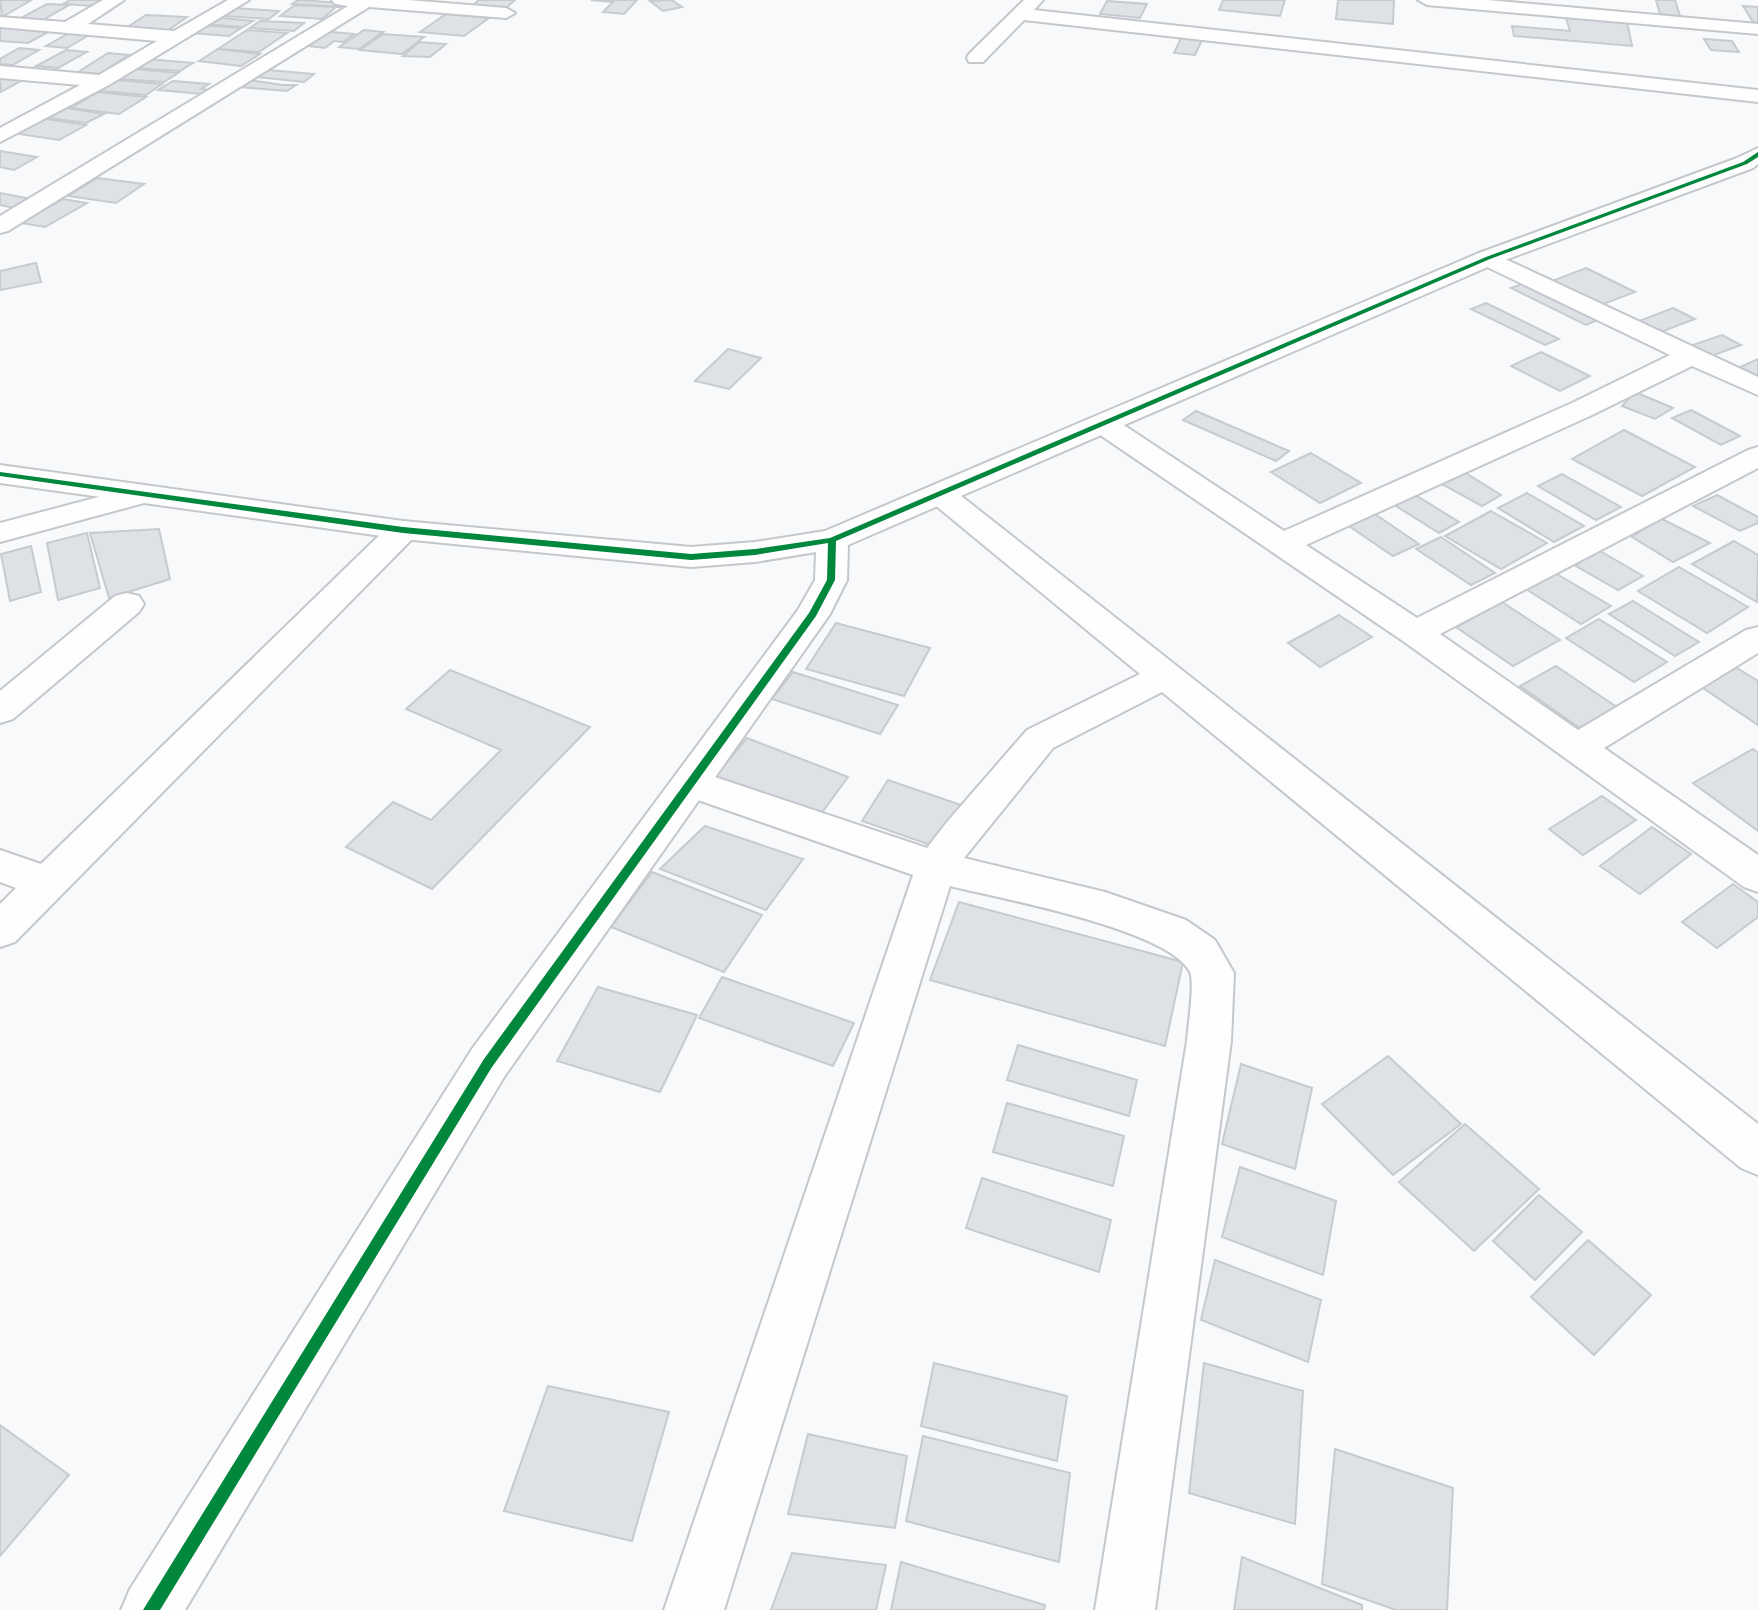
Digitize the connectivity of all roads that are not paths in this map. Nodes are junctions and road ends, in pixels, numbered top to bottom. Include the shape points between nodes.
1 (115, 0) edge
2 (240, 0) edge
3 (340, 0) edge
4 (1427, 0) edge
5 (366, 2) junction
6 (455, 4) edge
7 (1027, 7) edge
8 (506, 13) dead end
9 (0, 22) edge
10 (68, 28) junction
11 (1758, 29) edge
12 (178, 37) junction
13 (976, 58) dead end
14 (0, 72) edge
15 (102, 81) junction
16 (1758, 96) edge
17 (0, 136) edge
18 (1754, 161) edge
19 (0, 226) edge
20 (1488, 258) junction
21 (1692, 355) junction
22 (1758, 387) edge
23 (1103, 424) junction
24 (1758, 456) edge
25 (0, 474) edge
26 (144, 494) junction
27 (940, 494) junction
28 (404, 530) junction
29 (0, 533) edge
30 (832, 540) junction
31 (1282, 544) junction
32 (127, 604) dead end
33 (1415, 633) junction
34 (1758, 638) edge
35 (1165, 676) junction
36 (0, 710) edge
37 (1578, 747) junction
38 (691, 783) junction
39 (0, 866) edge
40 (936, 867) junction
41 (1758, 876) edge
42 (47, 883) junction
43 (0, 930) edge
44 (1758, 1153) edge
45 (151, 1610) edge
46 (694, 1610) edge
47 (1125, 1610) edge

1 - 10 street
2 - 12 street
3 - 5 street
4 - 11 street
5 - 6 street
5 - 19 street
6 - 8 street
7 - 13 street
7 - 16 street
9 - 10 street
10 - 12 street
12 - 15 street
14 - 15 street
15 - 17 street
18 - 20 street
20 - 21 street
20 - 23 street
21 - 22 street
21 - 31 street
23 - 27 street
23 - 31 street
24 - 33 street
25 - 26 street
26 - 28 street
26 - 29 street
27 - 30 street
27 - 35 street
28 - 30 street via 691,557
28 - 42 street
30 - 38 street via 831,580 814,614
31 - 33 street
32 - 36 street
33 - 37 street
34 - 37 street
35 - 40 street via 1040,738
35 - 44 street
37 - 41 street
38 - 40 street
38 - 45 street via 488,1063
39 - 42 street
40 - 46 street
40 - 47 street via 1105,908 1171,932 1200,952 1213,973 1209,1041
42 - 43 street

